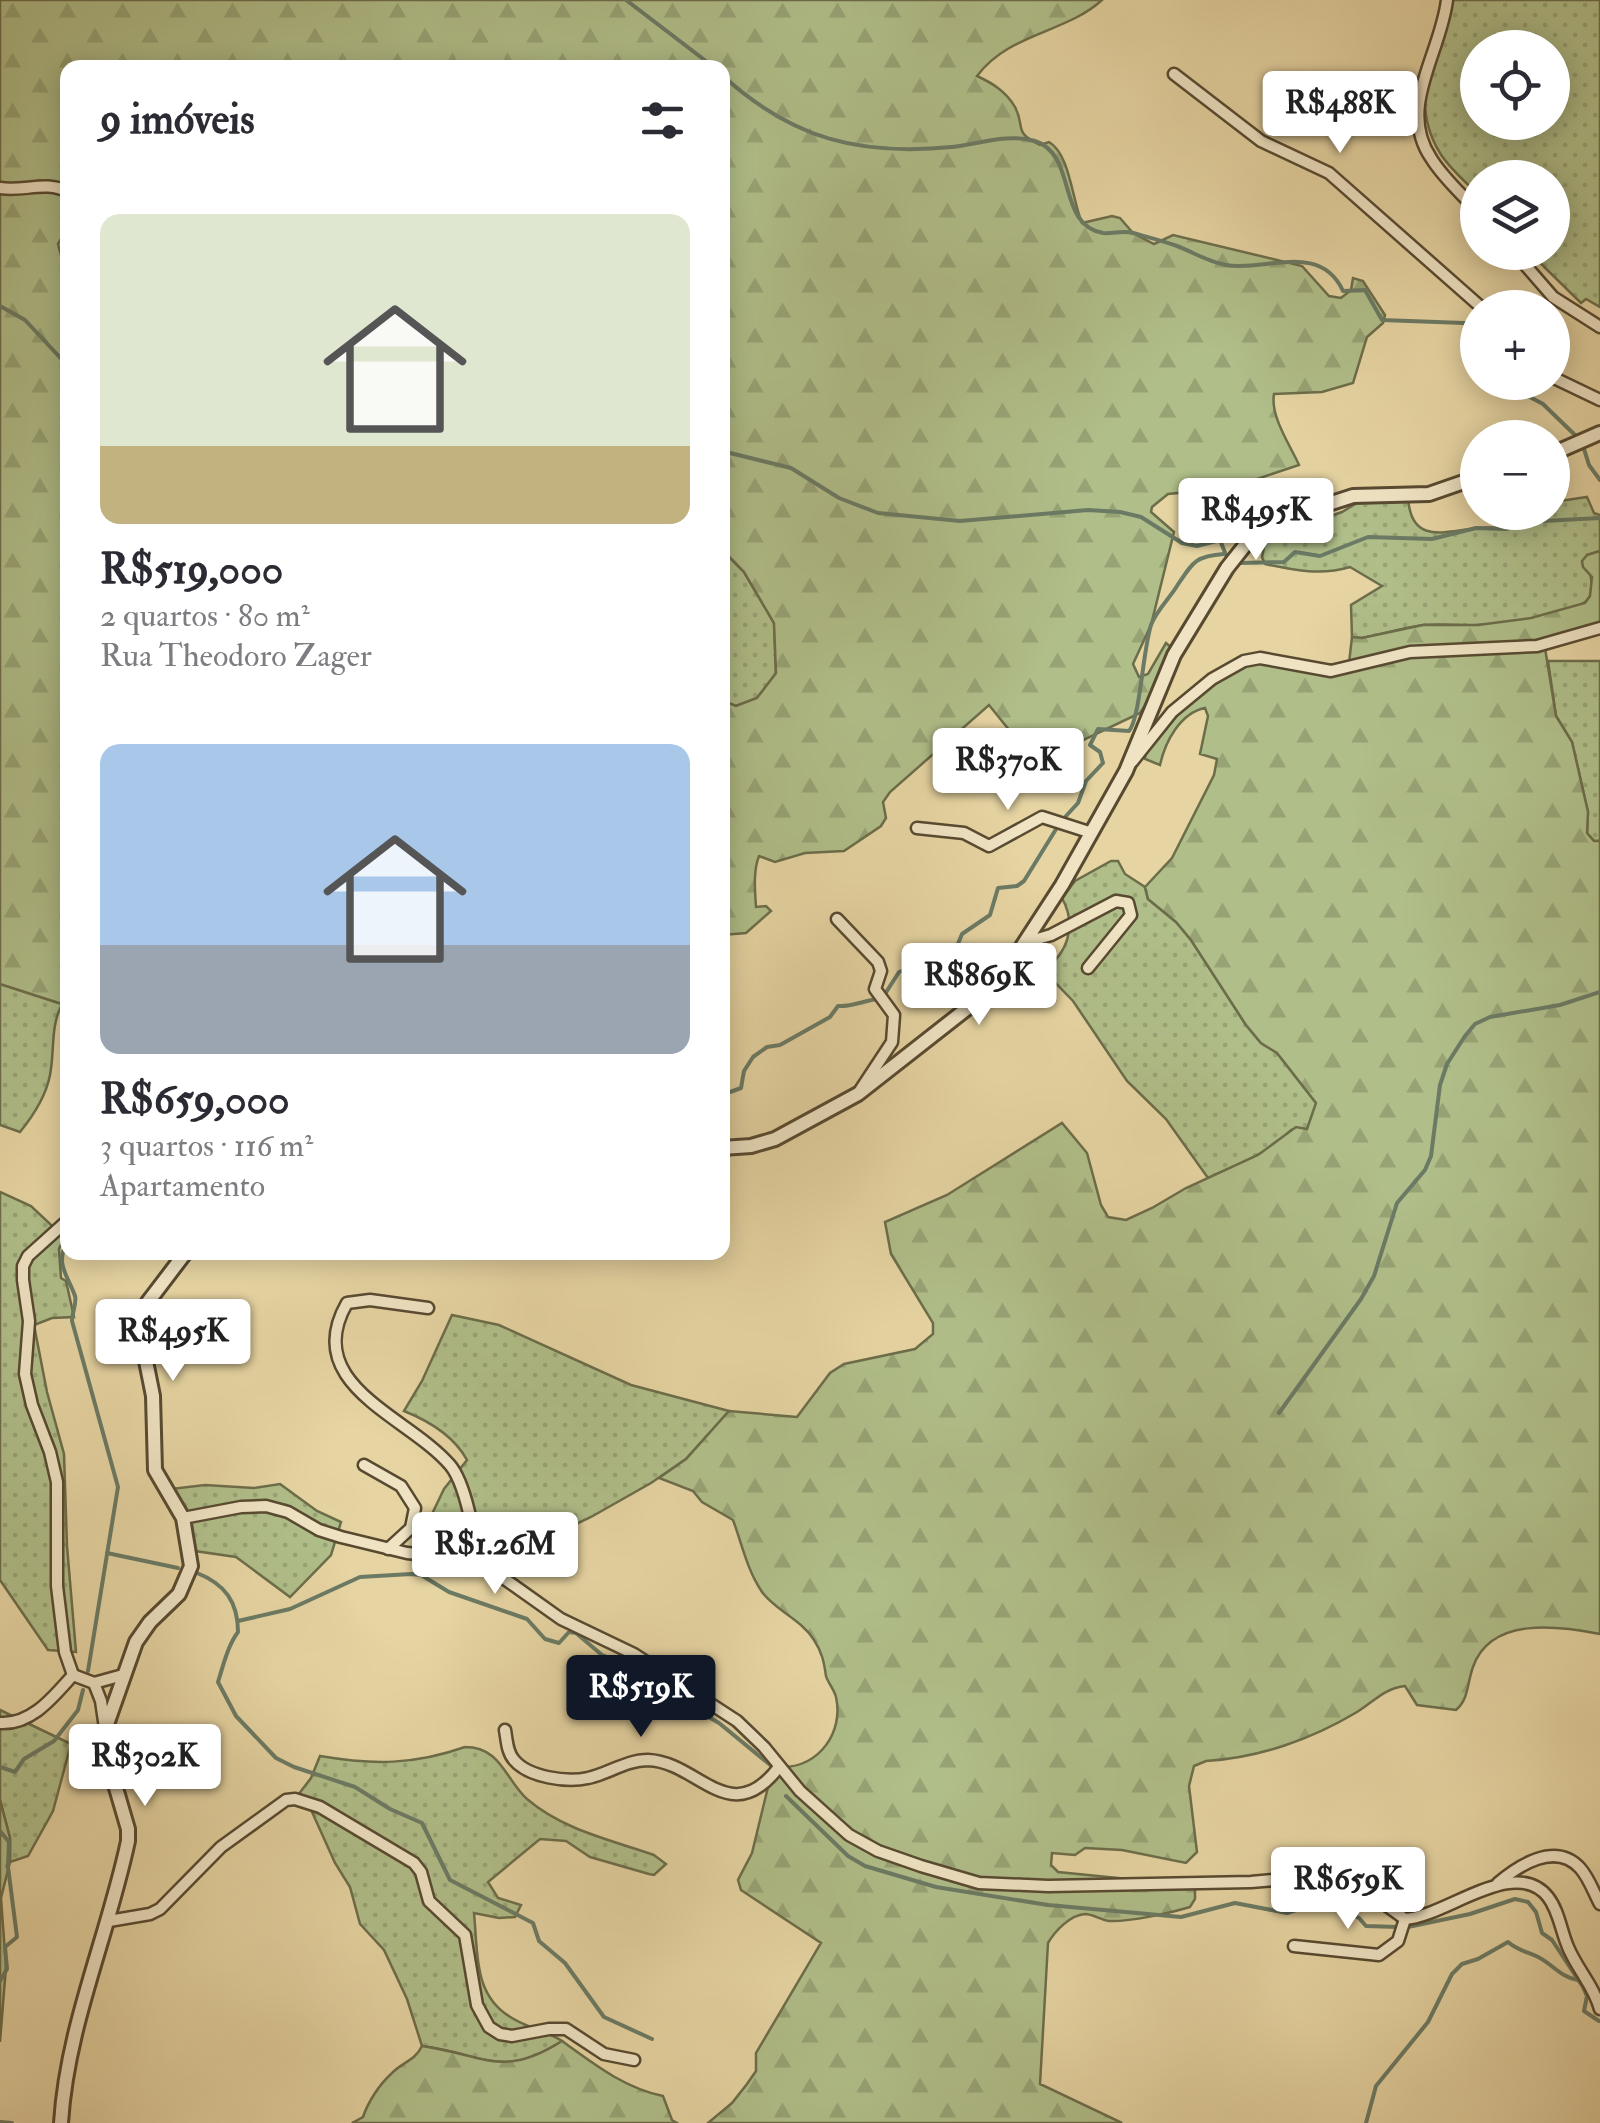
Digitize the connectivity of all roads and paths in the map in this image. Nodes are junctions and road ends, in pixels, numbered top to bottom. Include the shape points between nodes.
1 (1447, 0) edge
2 (1174, 74) dead end
3 (0, 188) edge
4 (60, 189) edge
5 (1460, 192) edge
6 (1530, 270) edge
7 (1464, 290) edge
8 (1600, 327) edge
9 (1570, 386) edge
10 (1600, 400) edge
11 (1600, 434) edge
12 (1570, 446) edge
13 (1460, 483) edge
14 (1600, 628) edge
15 (1126, 771) junction
16 (917, 828) dead end
17 (1092, 833) junction
18 (837, 920) dead end
19 (1023, 943) junction
20 (1088, 968) dead end
21 (858, 1094) junction
22 (730, 1147) edge
23 (60, 1227) edge
24 (180, 1260) edge
25 (428, 1308) dead end
26 (364, 1464) dead end
27 (182, 1518) junction
28 (388, 1548) junction
29 (478, 1560) junction
30 (74, 1675) junction
31 (124, 1675) junction
32 (94, 1683) junction
33 (0, 1722) edge
34 (105, 1730) junction
35 (505, 1730) dead end
36 (779, 1767) junction
37 (1498, 1884) junction
38 (1600, 1904) edge
39 (1404, 1918) junction
40 (108, 1921) junction
41 (1294, 1946) dead end
42 (1598, 1997) edge
43 (1600, 2009) edge
44 (634, 2060) dead end
45 (61, 2123) edge

1 - 5 street via 1418,100 1418,130 1431,159
2 - 7 street via 1262,140 1330,173
3 - 4 street
6 - 8 street via 1553,297
9 - 10 street
11 - 12 street
13 - 15 street via 1430,494 1353,496 1250,539 1174,654
14 - 15 street via 1536,646 1410,652 1331,672 1244,661 1172,712
15 - 17 street
16 - 17 street via 964,833 990,846 1042,817
17 - 19 street
18 - 21 street via 878,962 875,989 894,1015 892,1042
19 - 20 street via 1051,936 1116,901 1128,903 1131,915
19 - 21 street via 996,985
21 - 22 street via 774,1139
23 - 30 street via 24,1266 25,1374 57,1482 58,1586
24 - 27 street via 148,1302 140,1340 154,1396 156,1470
25 - 29 street via 347,1303 335,1354 347,1378 456,1474
26 - 28 street via 401,1486 415,1508 410,1528
27 - 28 street via 266,1506 319,1530
27 - 31 street via 188,1578 143,1630
28 - 29 street
29 - 36 street via 561,1619 646,1661 737,1722
30 - 32 street
30 - 33 street via 29,1716
31 - 32 street
31 - 34 street
32 - 34 street
34 - 40 street via 128,1830
35 - 36 street via 515,1762 568,1779 651,1760 720,1792 742,1795
36 - 39 street via 849,1835 979,1883 1185,1884 1330,1875 1358,1885
37 - 38 street via 1529,1860 1560,1859 1579,1867
37 - 39 street via 1437,1912
37 - 42 street via 1545,1893
39 - 41 street via 1398,1941 1379,1955
40 - 44 street via 160,1909 239,1832 276,1804 295,1799 414,1863 428,1902 465,1935 476,2005 489,2027 512,2036 566,2029 604,2054
40 - 45 street via 74,2035
42 - 43 street

